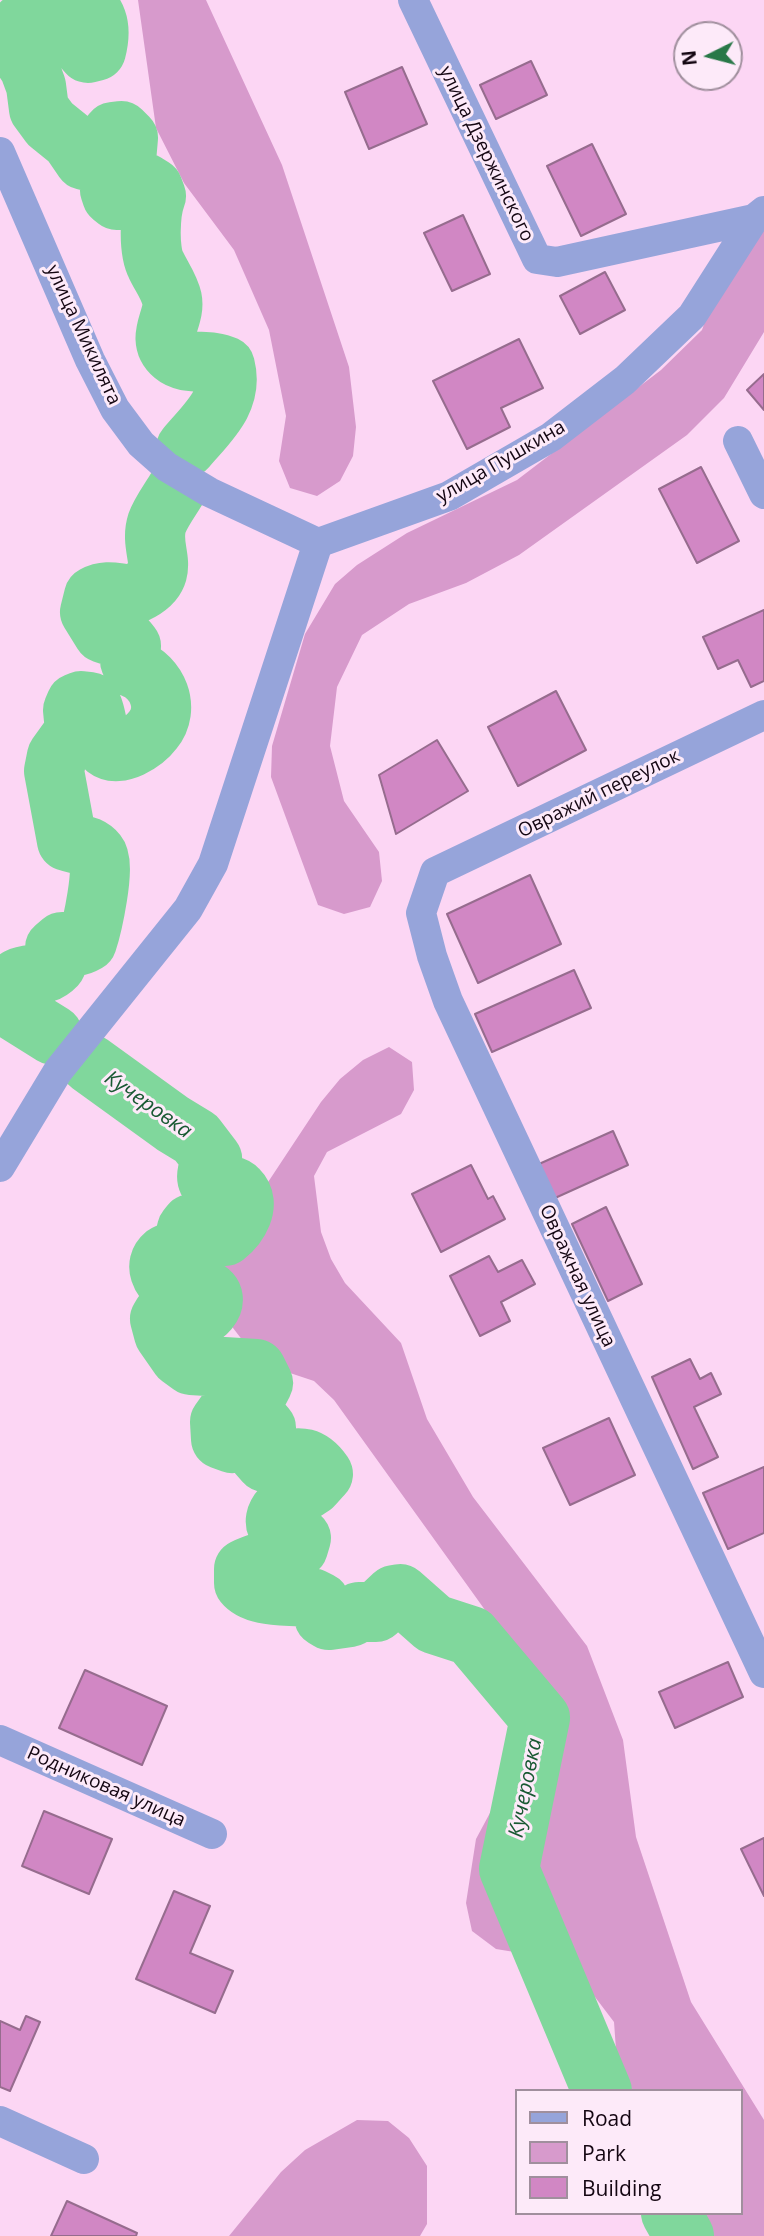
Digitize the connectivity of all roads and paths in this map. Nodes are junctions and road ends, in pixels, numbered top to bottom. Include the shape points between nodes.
1 (413, 0) edge
2 (0, 152) edge
3 (759, 215) edge
4 (738, 440) dead end
5 (764, 494) edge
6 (318, 543) junction
7 (764, 715) edge
8 (435, 872) joint
9 (0, 1167) edge
10 (764, 1672) edge
11 (0, 1740) edge
12 (212, 1834) dead end
13 (0, 2121) edge
14 (84, 2159) dead end

1 - 3 street, улица Дзержинского via 537,259 557,262
2 - 6 street, улица Микилята via 90,360 115,408 142,444 167,467 209,492
3 - 6 street, улица Пушкина via 692,316 625,380 551,438 449,496
4 - 5 street
6 - 9 street via 213,864 188,909 58,1071
7 - 8 street, Овражий переулок
8 - 10 street, Овражная улица via 421,913 448,1001
11 - 12 street, Родниковая улица
13 - 14 street

